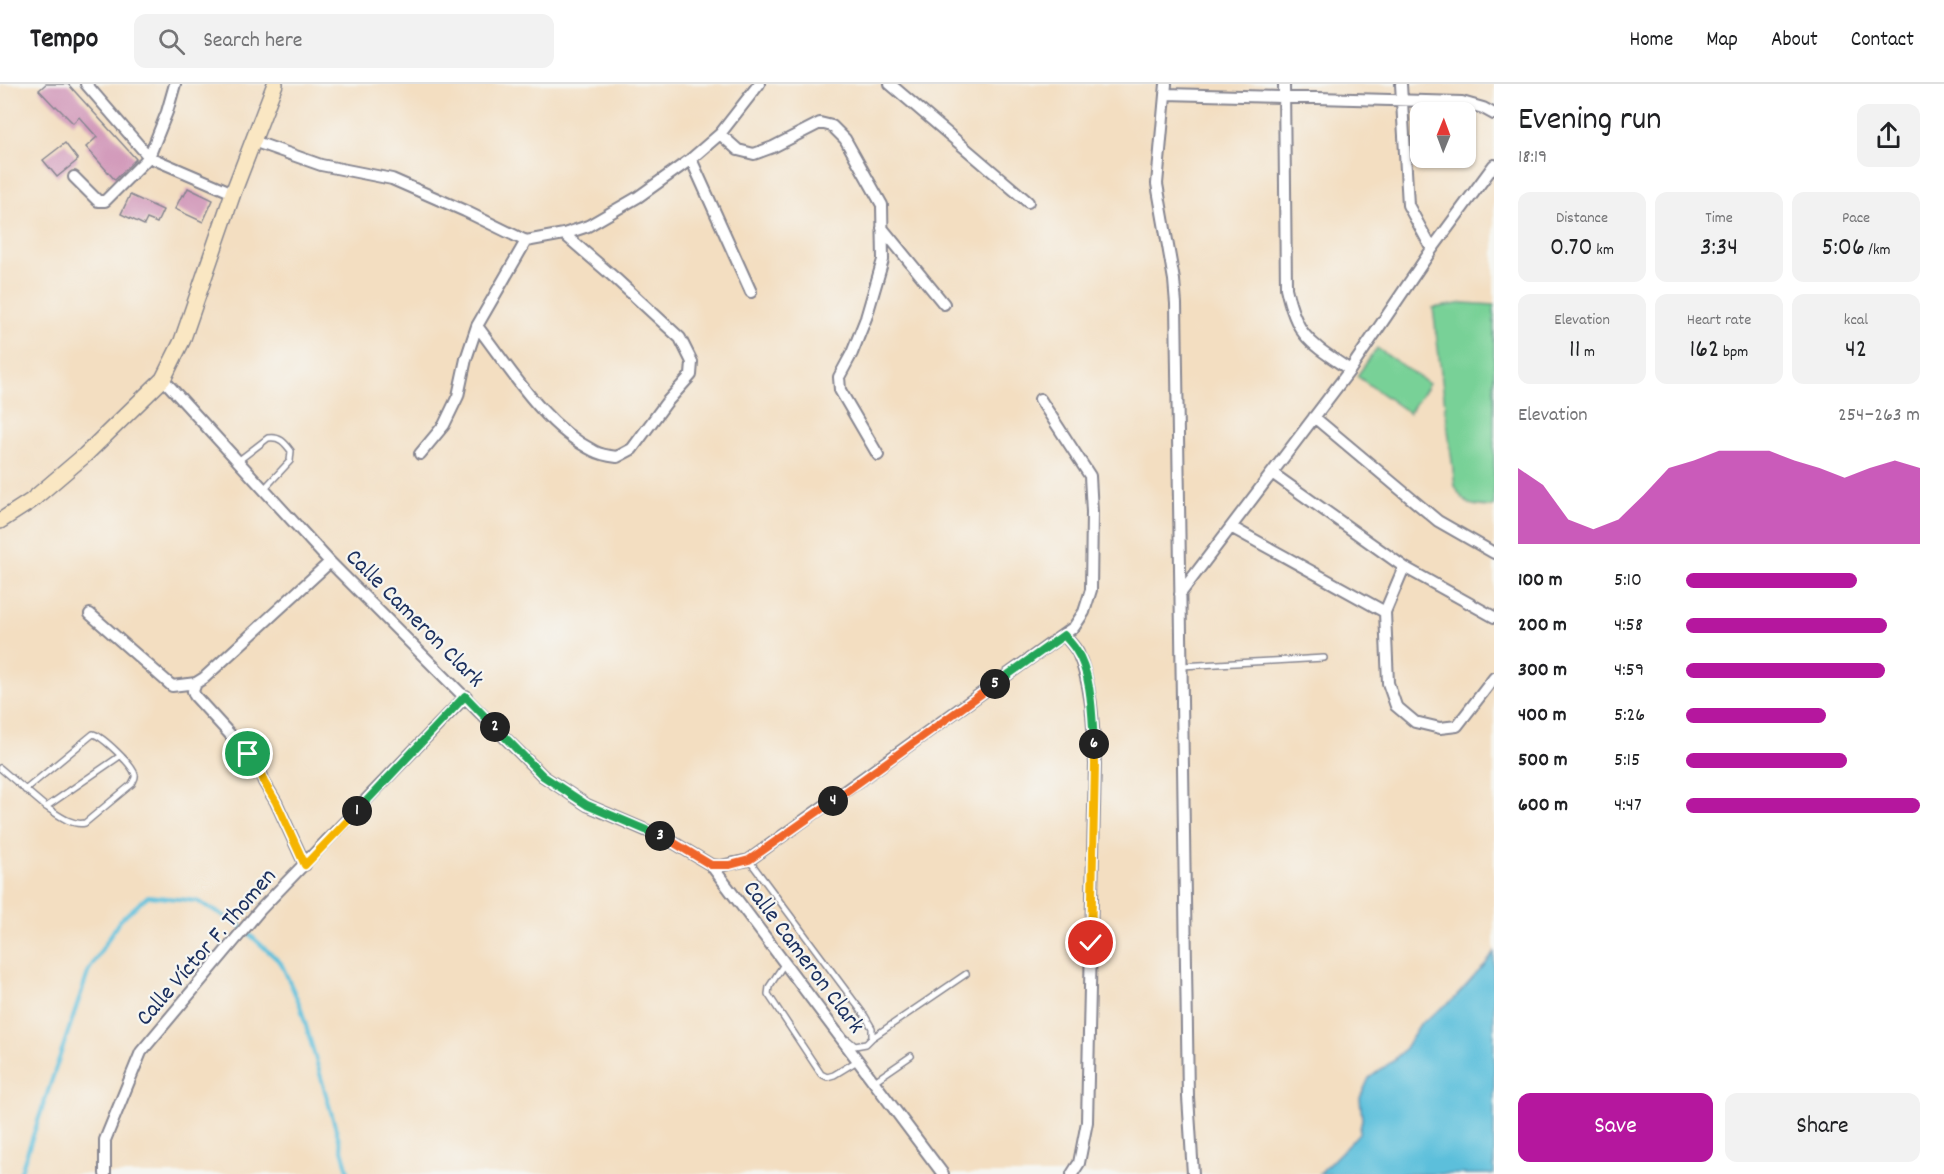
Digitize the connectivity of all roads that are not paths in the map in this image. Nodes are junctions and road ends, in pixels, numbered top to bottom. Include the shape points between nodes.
1 (86, 84) edge
2 (175, 84) edge
3 (275, 84) edge
4 (759, 84) edge
5 (890, 84) edge
6 (1284, 84) edge
7 (1401, 84) edge
8 (1166, 89) edge
9 (1284, 97) junction
10 (1401, 100) junction
11 (1494, 114) edge
12 (720, 134) junction
13 (252, 141) junction
14 (149, 158) junction
15 (691, 159) junction
16 (1494, 165) edge
17 (74, 177) dead end
18 (233, 193) junction
19 (1028, 202) dead end
20 (882, 228) junction
21 (564, 234) junction
22 (526, 241) junction
23 (1432, 249) junction
24 (751, 292) dead end
25 (944, 304) dead end
26 (477, 326) junction
27 (1350, 370) junction
28 (163, 380) junction
29 (1040, 399) dead end
30 (1314, 417) junction
31 (420, 454) dead end
32 (878, 455) dead end
33 (238, 461) junction
34 (1272, 473) junction
35 (264, 489) junction
36 (0, 521) edge
37 (1231, 527) junction
38 (1494, 553) edge
39 (330, 562) junction
40 (1404, 567) junction
41 (1180, 594) junction
42 (1385, 612) junction
43 (90, 614) dead end
44 (1494, 617) edge
45 (1064, 635) junction
46 (1324, 658) dead end
47 (1180, 666) junction
48 (1494, 678) edge
49 (196, 683) junction
50 (465, 696) junction
51 (120, 756) junction
52 (0, 768) edge
53 (25, 790) junction
54 (46, 807) junction
55 (749, 860) junction
56 (305, 865) junction
57 (711, 865) junction
58 (784, 964) junction
59 (966, 974) dead end
60 (834, 1030) junction
61 (872, 1038) junction
62 (911, 1056) dead end
63 (857, 1060) junction
64 (873, 1082) junction
65 (105, 1174) edge
66 (943, 1174) edge
67 (1072, 1174) edge
68 (1193, 1174) edge

1 - 14 street
2 - 14 street
3 - 13 main road
4 - 12 street
5 - 19 street
6 - 9 street
7 - 10 street
8 - 9 street
8 - 41 street via 1157,184 1176,304
9 - 10 street
9 - 27 street via 1286,288 1292,313 1315,346
10 - 11 street via 1462,102
10 - 23 street via 1408,205
12 - 15 street
12 - 20 street via 738,150 754,154 820,123 832,126 845,140 882,205
13 - 18 main road
13 - 22 street via 321,165 392,179
14 - 17 street via 102,202
14 - 18 street
15 - 21 street via 638,197 588,226
15 - 24 street
16 - 23 street
18 - 28 main road via 182,341
20 - 25 street
20 - 32 street via 883,260 866,318 839,377 840,390
21 - 22 street
21 - 26 street via 680,338 692,362 691,375 632,449 617,457 596,453 571,438 542,411
22 - 26 street
23 - 27 street
26 - 31 street via 458,396 444,425
27 - 30 street
28 - 33 street, Calle Cameron Clark
28 - 36 main road via 85,455 31,501
29 - 45 street via 1090,477 1091,590 1084,612
30 - 34 street
30 - 38 street via 1438,521
33 - 35 street, Calle Cameron Clark
33 - 35 lane via 268,438 286,444 291,451 290,461
34 - 37 street
34 - 40 street
35 - 39 street, Calle Cameron Clark
37 - 41 street
37 - 42 street
39 - 49 street
39 - 50 street, Calle Cameron Clark
40 - 42 street
40 - 44 street
41 - 47 street
42 - 48 street via 1388,683 1396,706 1415,722 1440,728 1457,726
43 - 49 street via 172,686
45 - 55 street
45 - 67 street via 1077,651 1086,674 1095,764 1087,1122 1079,1163
46 - 47 lane
47 - 68 street via 1188,1097
49 - 56 street via 195,696 258,765
50 - 56 street, Calle Víctor F. Thomen
50 - 57 street, Calle Cameron Clark via 543,776 587,805 671,841
51 - 53 lane via 99,735 93,734
51 - 54 lane
51 - 54 lane via 135,774 132,784 85,823 69,821
52 - 53 lane
53 - 54 lane
55 - 57 street
55 - 61 lane via 864,1016 872,1029
56 - 65 street, Calle Víctor F. Thomen via 260,910 141,1052 105,1140
57 - 58 street, Calle Cameron Clark
58 - 60 street, Calle Cameron Clark
58 - 63 lane via 768,994 821,1074 834,1075
59 - 61 lane
60 - 61 lane via 855,1046
60 - 63 street, Calle Cameron Clark
62 - 64 lane
63 - 64 street, Calle Cameron Clark
64 - 66 street, Calle Cameron Clark

